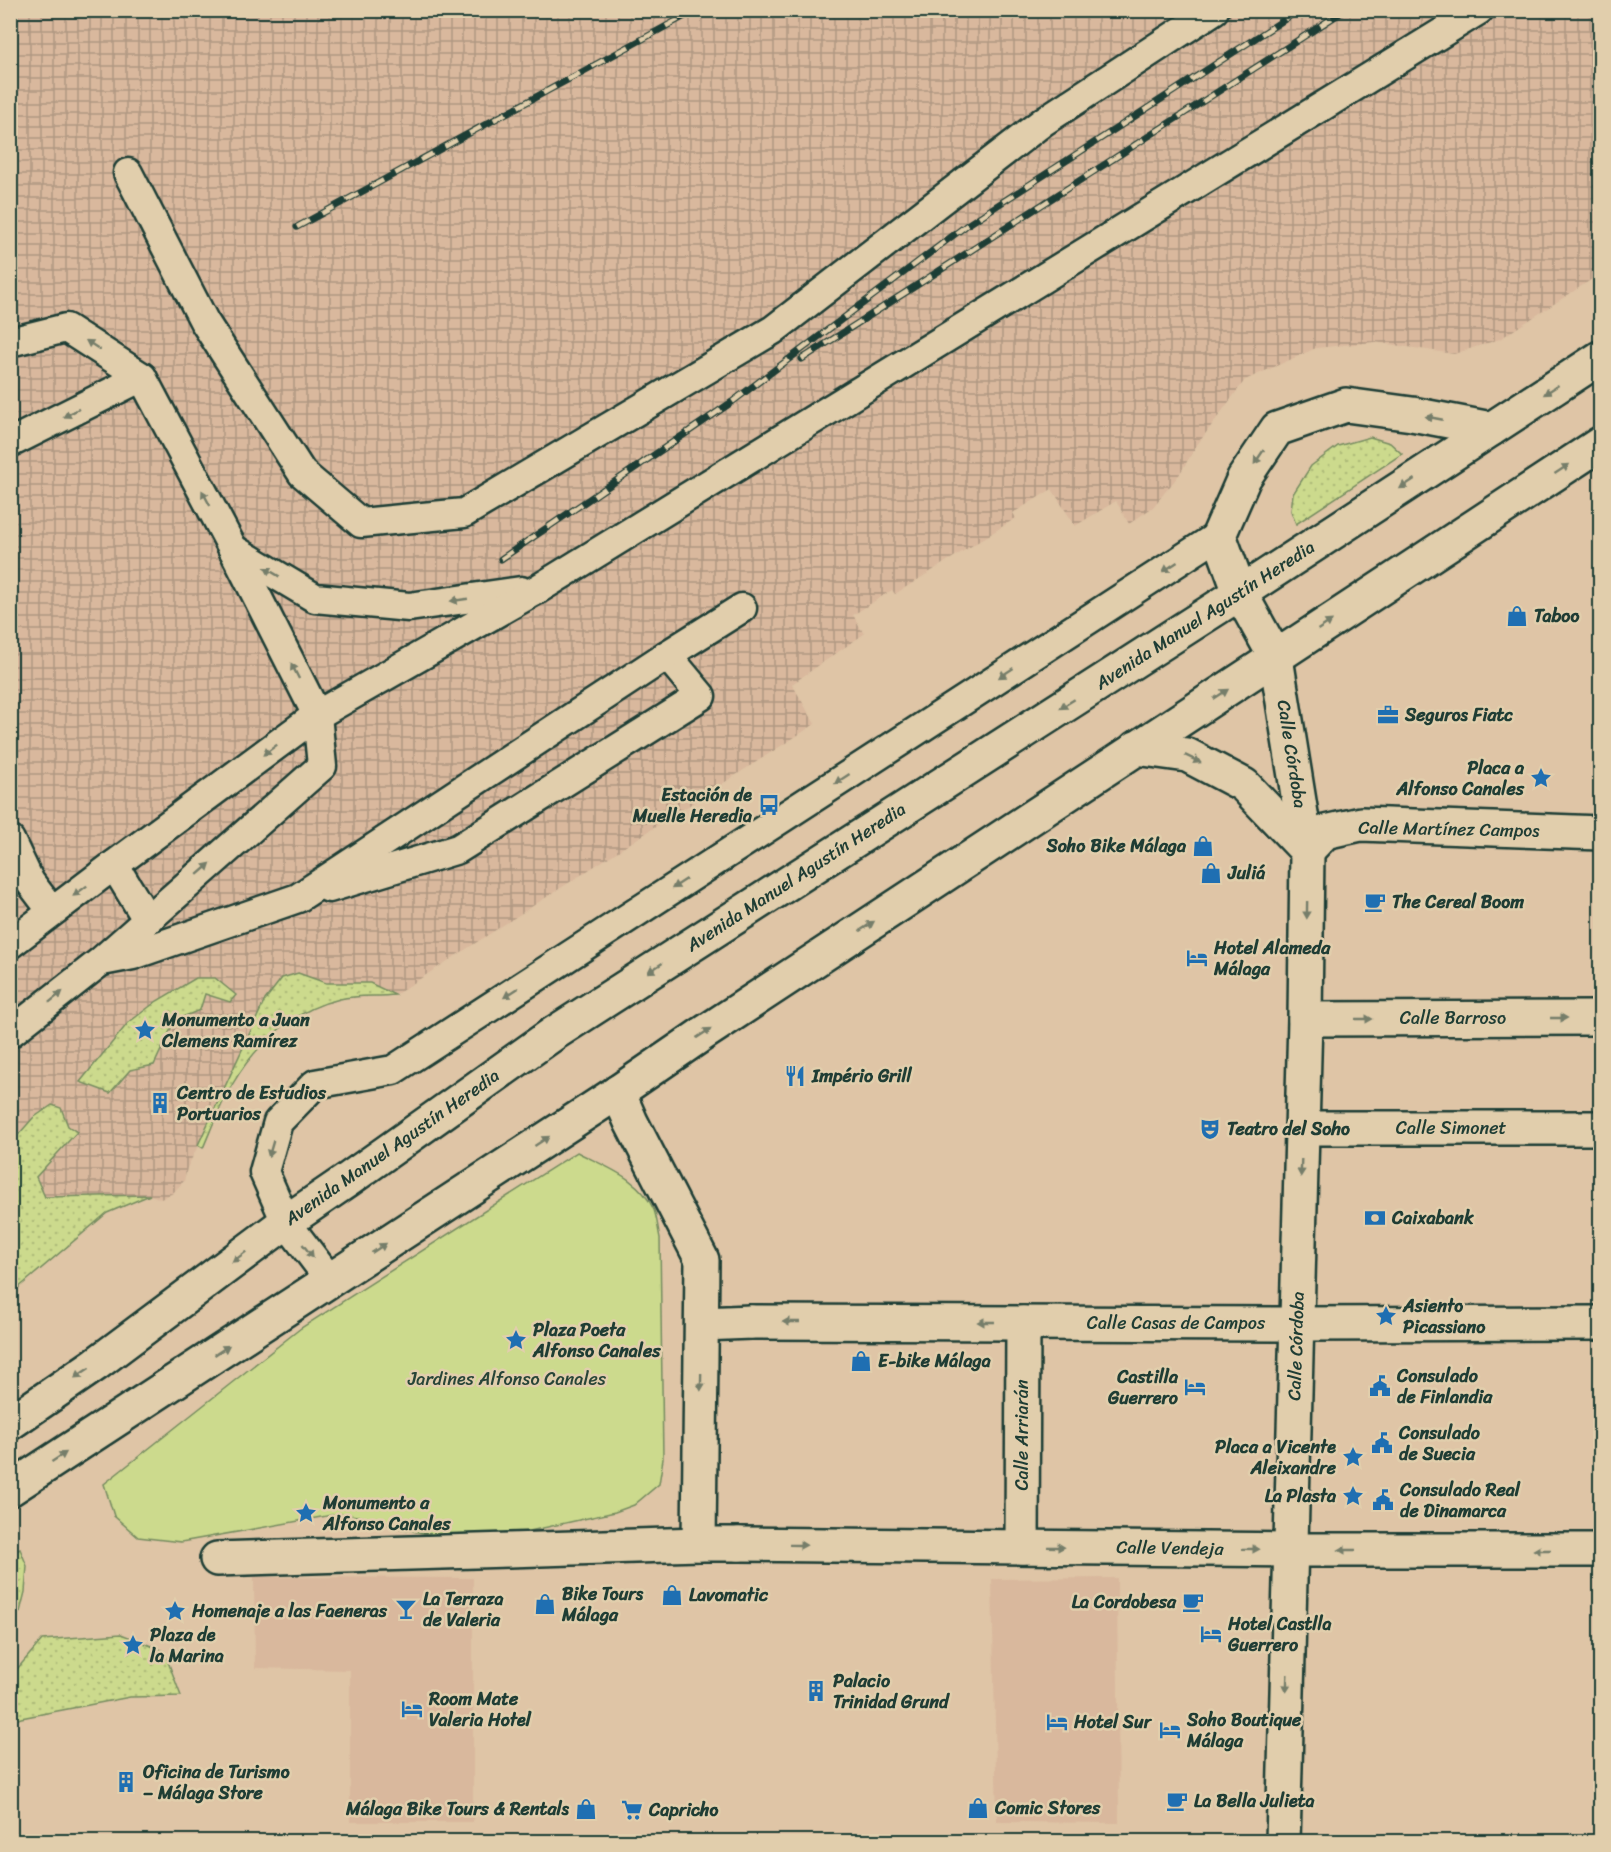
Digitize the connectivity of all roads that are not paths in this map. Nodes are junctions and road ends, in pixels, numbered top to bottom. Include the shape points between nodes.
1 (1214, 10) edge
2 (1479, 10) edge
3 (128, 173) dead end
4 (10, 342) edge
5 (1600, 358) edge
6 (142, 377) junction
7 (1491, 429) junction
8 (10, 443) edge
9 (1600, 444) edge
10 (1219, 535) junction
11 (233, 549) junction
12 (538, 589) junction
13 (1240, 593) junction
14 (742, 608) dead end
15 (667, 655) junction
16 (1276, 657) junction
17 (317, 714) junction
18 (1136, 748) junction
19 (1600, 833) edge
20 (10, 840) edge
21 (1307, 851) junction
22 (114, 865) junction
23 (298, 898) junction
24 (52, 911) junction
25 (147, 919) junction
26 (10, 944) edge
27 (100, 962) junction
28 (1600, 1018) edge
29 (1305, 1019) junction
30 (10, 1034) edge
31 (618, 1092) junction
32 (1302, 1128) junction
33 (1600, 1128) edge
34 (286, 1222) junction
35 (330, 1280) junction
36 (1023, 1323) junction
37 (1600, 1323) edge
38 (702, 1324) junction
39 (1297, 1324) junction
40 (10, 1422) edge
41 (10, 1489) edge
42 (699, 1544) junction
43 (1022, 1547) junction
44 (1291, 1550) junction
45 (1600, 1550) edge
46 (217, 1559) dead end
47 (1283, 1842) edge

1 - 3 lane via 1044,121 773,330 465,513 361,523 302,473 204,321
2 - 12 lane
6 -> 4 lane via 66,328
5 -> 7 street, Avenida Manuel Agustín Heredia
6 -> 8 lane
11 -> 6 lane
7 -> 10 street via 1346,405 1277,429 1244,478
7 -> 13 street, Avenida Manuel Agustín Heredia
16 -> 9 street
10 - 13 street
10 -> 34 lane via 393,1070 315,1084 279,1122 264,1172
12 -> 11 lane via 409,607 315,598
17 -> 11 lane
12 - 17 lane
13 - 16 street
13 -> 34 street, Avenida Manuel Agustín Heredia via 552,1034
14 - 15 lane
15 - 23 lane
15 - 23 lane via 702,696 458,849
18 -> 16 street
16 - 21 street, Calle Córdoba
17 -> 22 lane
25 -> 17 lane via 322,766
18 -> 21 street, Calle Córdoba via 1187,755 1244,785
31 -> 18 street
19 - 21 street, Calle Martínez Campos via 1361,824 1325,832
20 - 24 lane via 30,882
21 -> 29 street, Calle Córdoba
22 -> 24 lane
22 - 25 lane
23 - 27 lane via 133,955
24 - 26 lane
25 - 27 lane
30 -> 27 lane
29 -> 28 street, Calle Barroso
29 - 32 street, Calle Córdoba
35 -> 31 street
31 - 38 street via 702,1260
32 - 33 street, Calle Simonet
32 -> 39 street, Calle Córdoba
34 -> 35 lane
34 -> 40 street, Avenida Manuel Agustín Heredia via 96,1364
41 -> 35 street
36 -> 38 street, Calle Casas de Campos
36 - 39 street, Calle Casas de Campos
36 - 43 street, Calle Arriarán
37 - 39 street, Calle Casas de Campos
38 -> 42 street
39 - 44 street, Calle Córdoba
42 -> 43 street, Calle Vendeja
42 - 46 street
43 -> 44 street, Calle Vendeja
45 -> 44 street, Calle Vendeja
44 -> 47 street, Calle Córdoba

